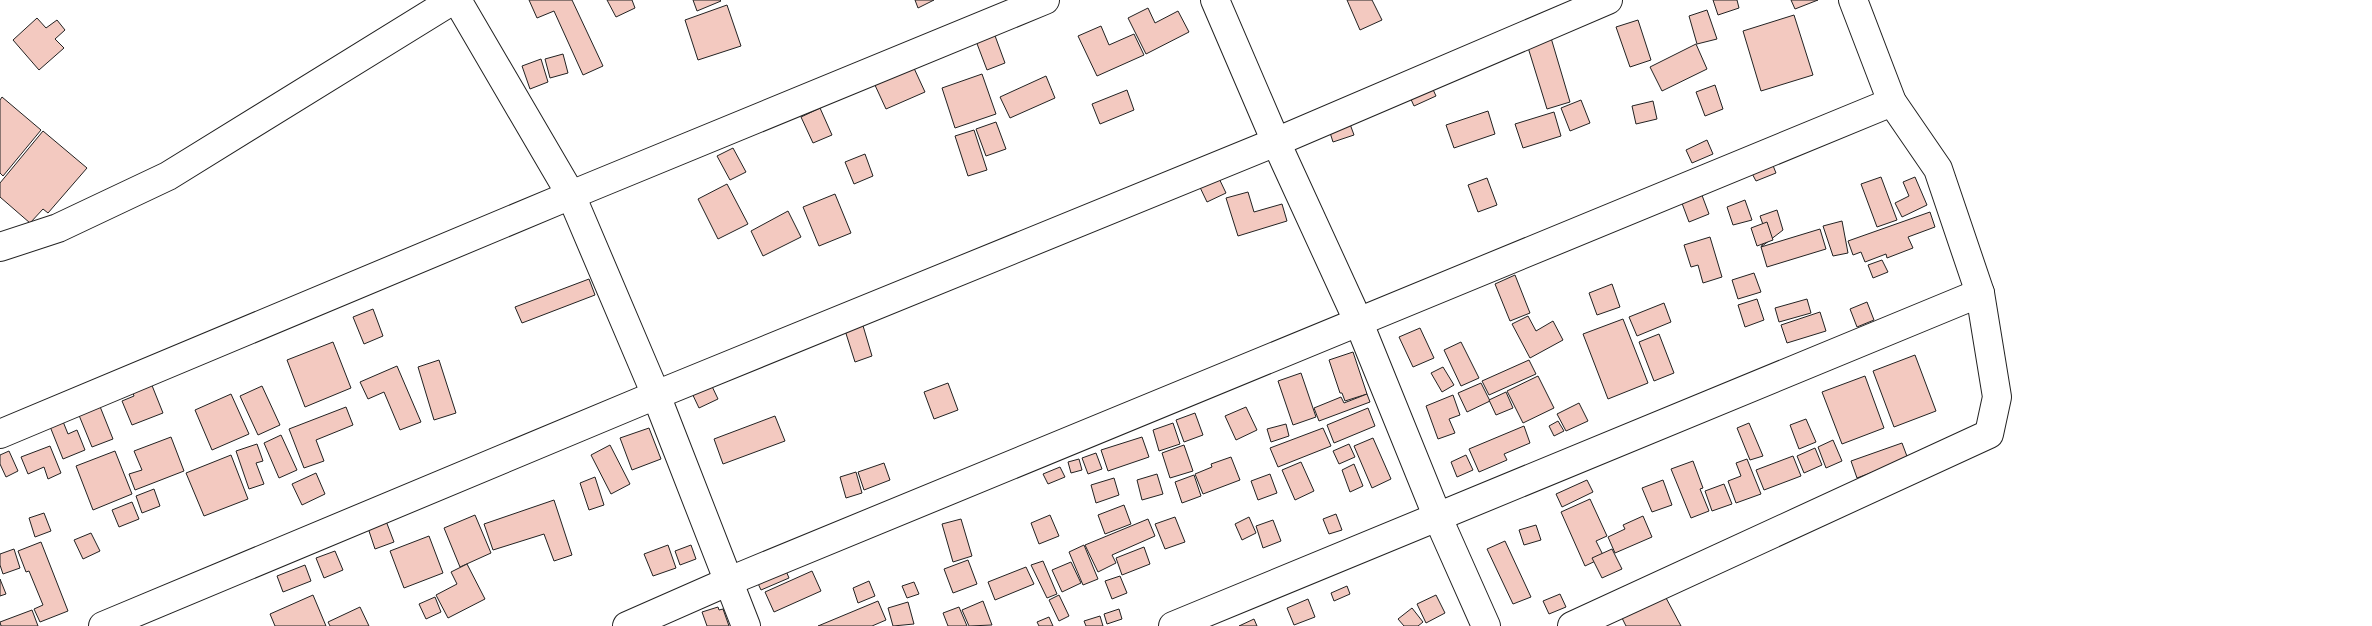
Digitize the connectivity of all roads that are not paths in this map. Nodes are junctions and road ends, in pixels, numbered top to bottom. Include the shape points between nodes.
1 (453, 0) edge
2 (457, 0) edge
3 (1045, 0) edge
4 (1215, 0) edge
5 (1608, 0) edge
6 (1853, 0) edge
7 (1892, 102) junction
8 (1276, 142) junction
9 (572, 195) junction
10 (0, 247) edge
11 (1980, 293) junction
12 (1359, 323) junction
13 (656, 395) junction
14 (0, 434) edge
15 (1438, 518) junction
16 (727, 582) junction
17 (103, 626) edge
18 (627, 626) edge
19 (746, 626) edge
20 (1173, 626) edge
21 (1486, 626) edge
22 (1572, 626) edge

1 - 10 street via 168,176 58,228
2 - 9 street
3 - 9 street
4 - 8 street
5 - 8 street
6 - 7 street
7 - 11 street via 1938,169
7 - 12 street
8 - 12 street
8 - 13 street
9 - 13 street
9 - 14 street
11 - 15 street
11 - 22 street via 1997,397 1989,434
12 - 15 street
12 - 16 street
13 - 16 street
13 - 17 street
15 - 20 street
15 - 21 street
16 - 18 street
16 - 19 street

